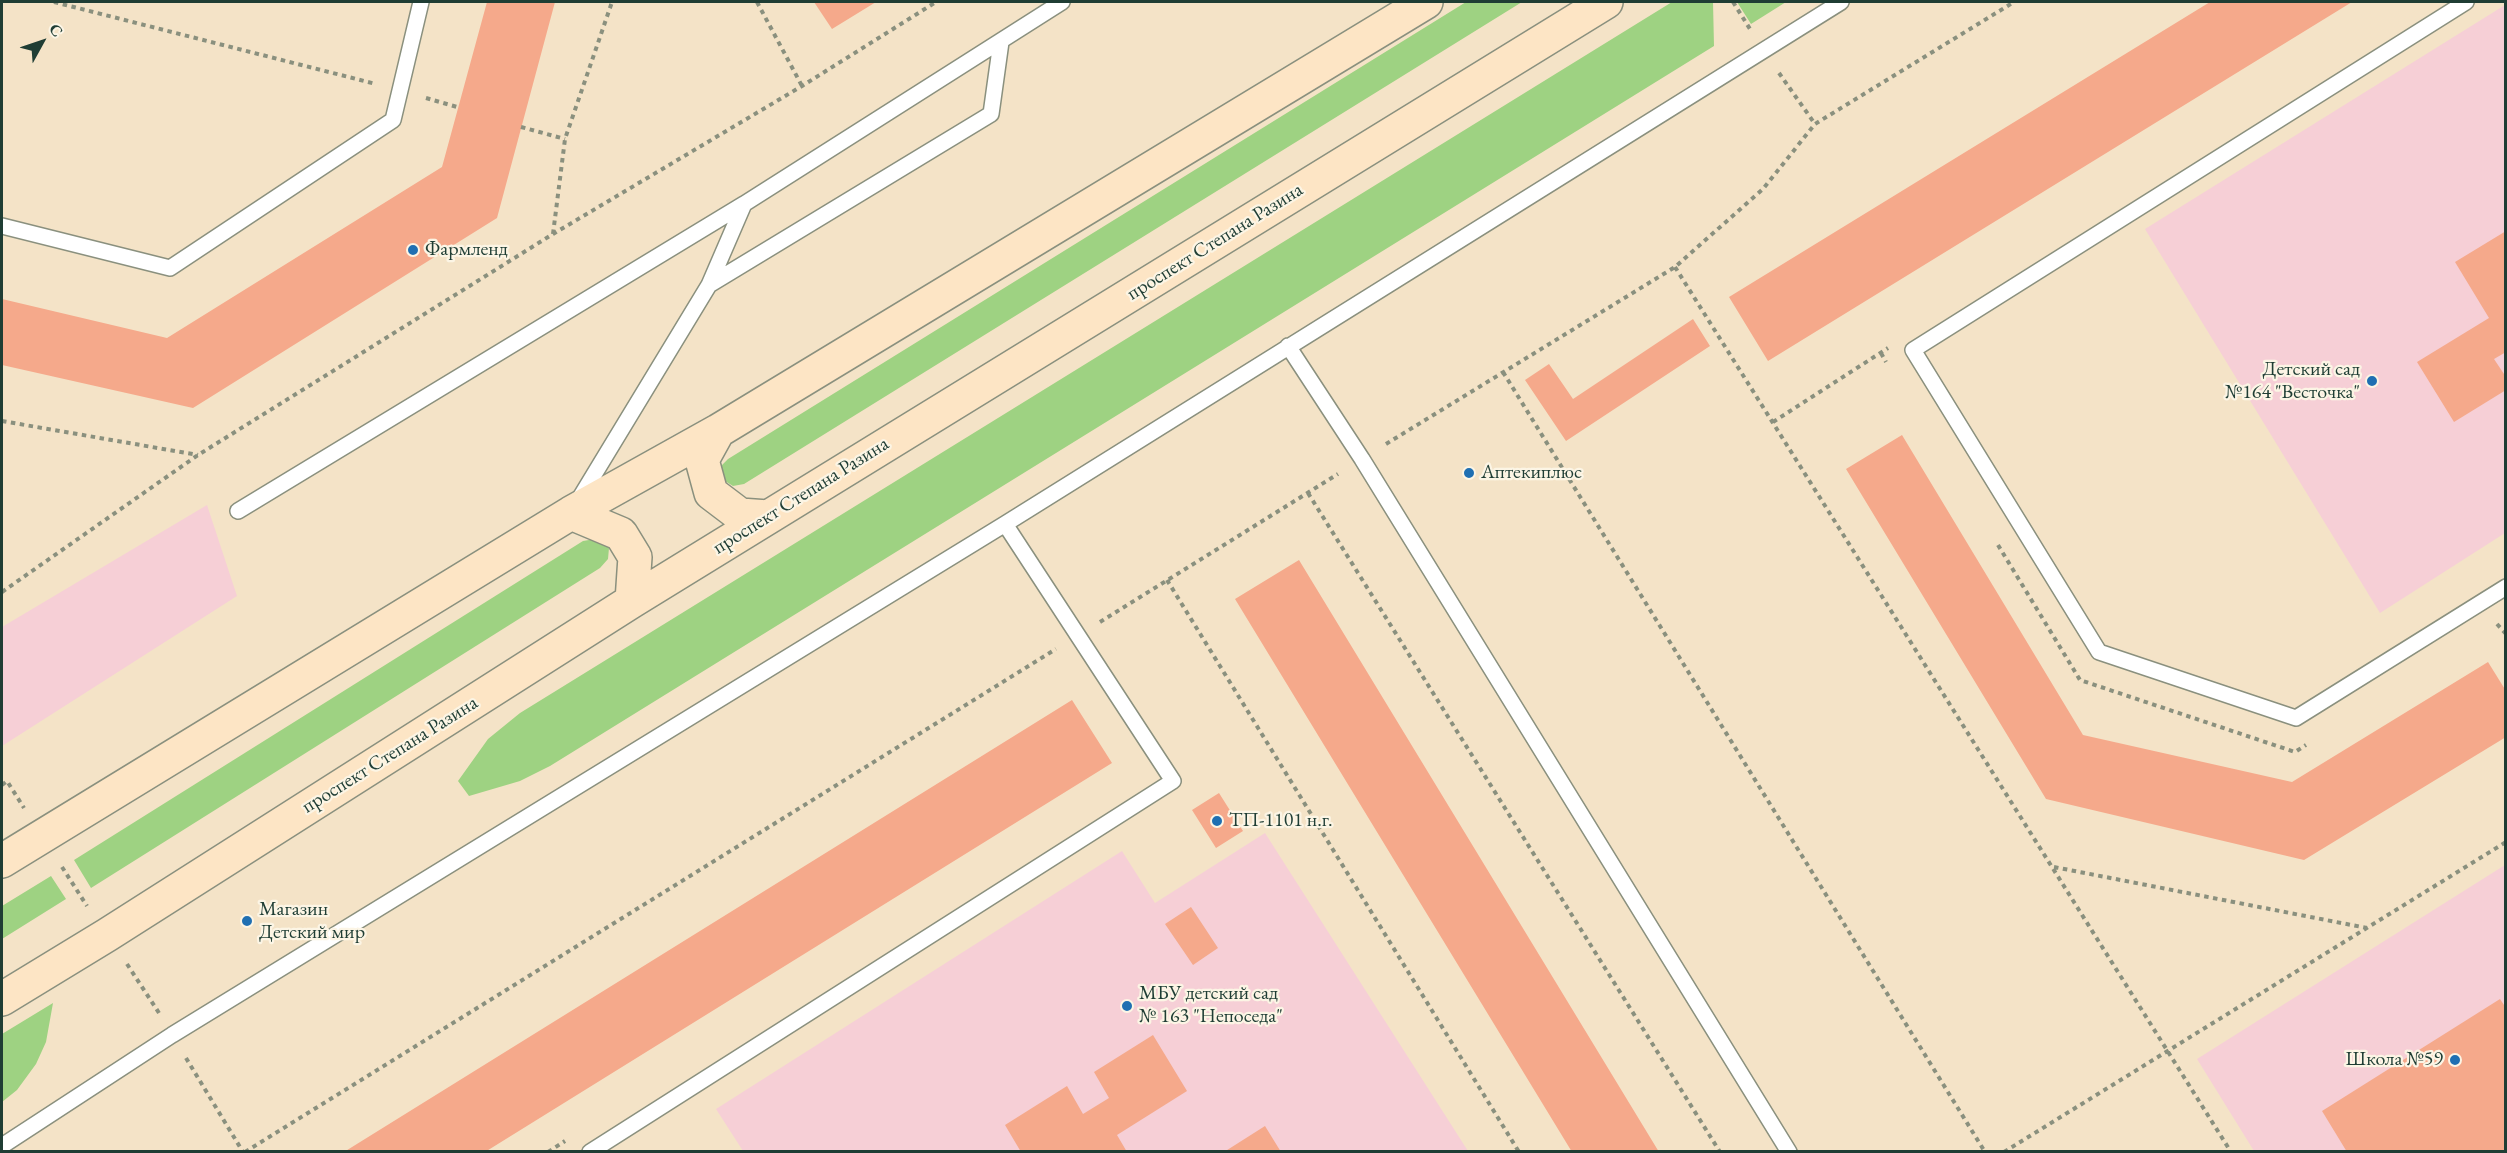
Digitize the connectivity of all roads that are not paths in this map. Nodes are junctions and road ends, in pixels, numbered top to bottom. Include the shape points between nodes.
1 (420, 2) edge
2 (1062, 2) edge
3 (1426, 2) edge
4 (1606, 2) edge
5 (1841, 2) edge
6 (2466, 2) edge
7 (1000, 42) junction
8 (744, 204) junction
9 (2, 226) edge
10 (709, 285) junction
11 (1288, 346) junction
12 (718, 431) junction
13 (238, 511) dead end
14 (571, 513) junction
15 (768, 516) junction
16 (1005, 524) junction
17 (2505, 587) edge
18 (632, 601) junction
19 (2, 861) edge
20 (2, 999) edge
21 (2, 1146) edge
22 (590, 1152) edge
23 (1789, 1152) edge

1 - 9 lane via 393,120 170,268
2 - 7 lane
3 - 12 main road
4 - 15 main road, проспект Степана Разина
5 - 11 lane
6 - 17 lane via 1913,350 2099,652 2296,718
7 - 8 lane
7 - 10 lane via 991,114
8 - 10 lane
8 - 13 lane
10 - 14 lane
11 - 16 lane
11 - 23 lane via 1362,459
12 - 14 main road
12 - 15 main road via 702,460 711,493 740,514
14 - 18 main road via 621,534 635,558
14 - 19 main road
15 - 18 main road, проспект Степана Разина
16 - 21 lane via 172,1035
16 - 22 lane via 1173,781
18 - 20 main road, проспект Степана Разина

